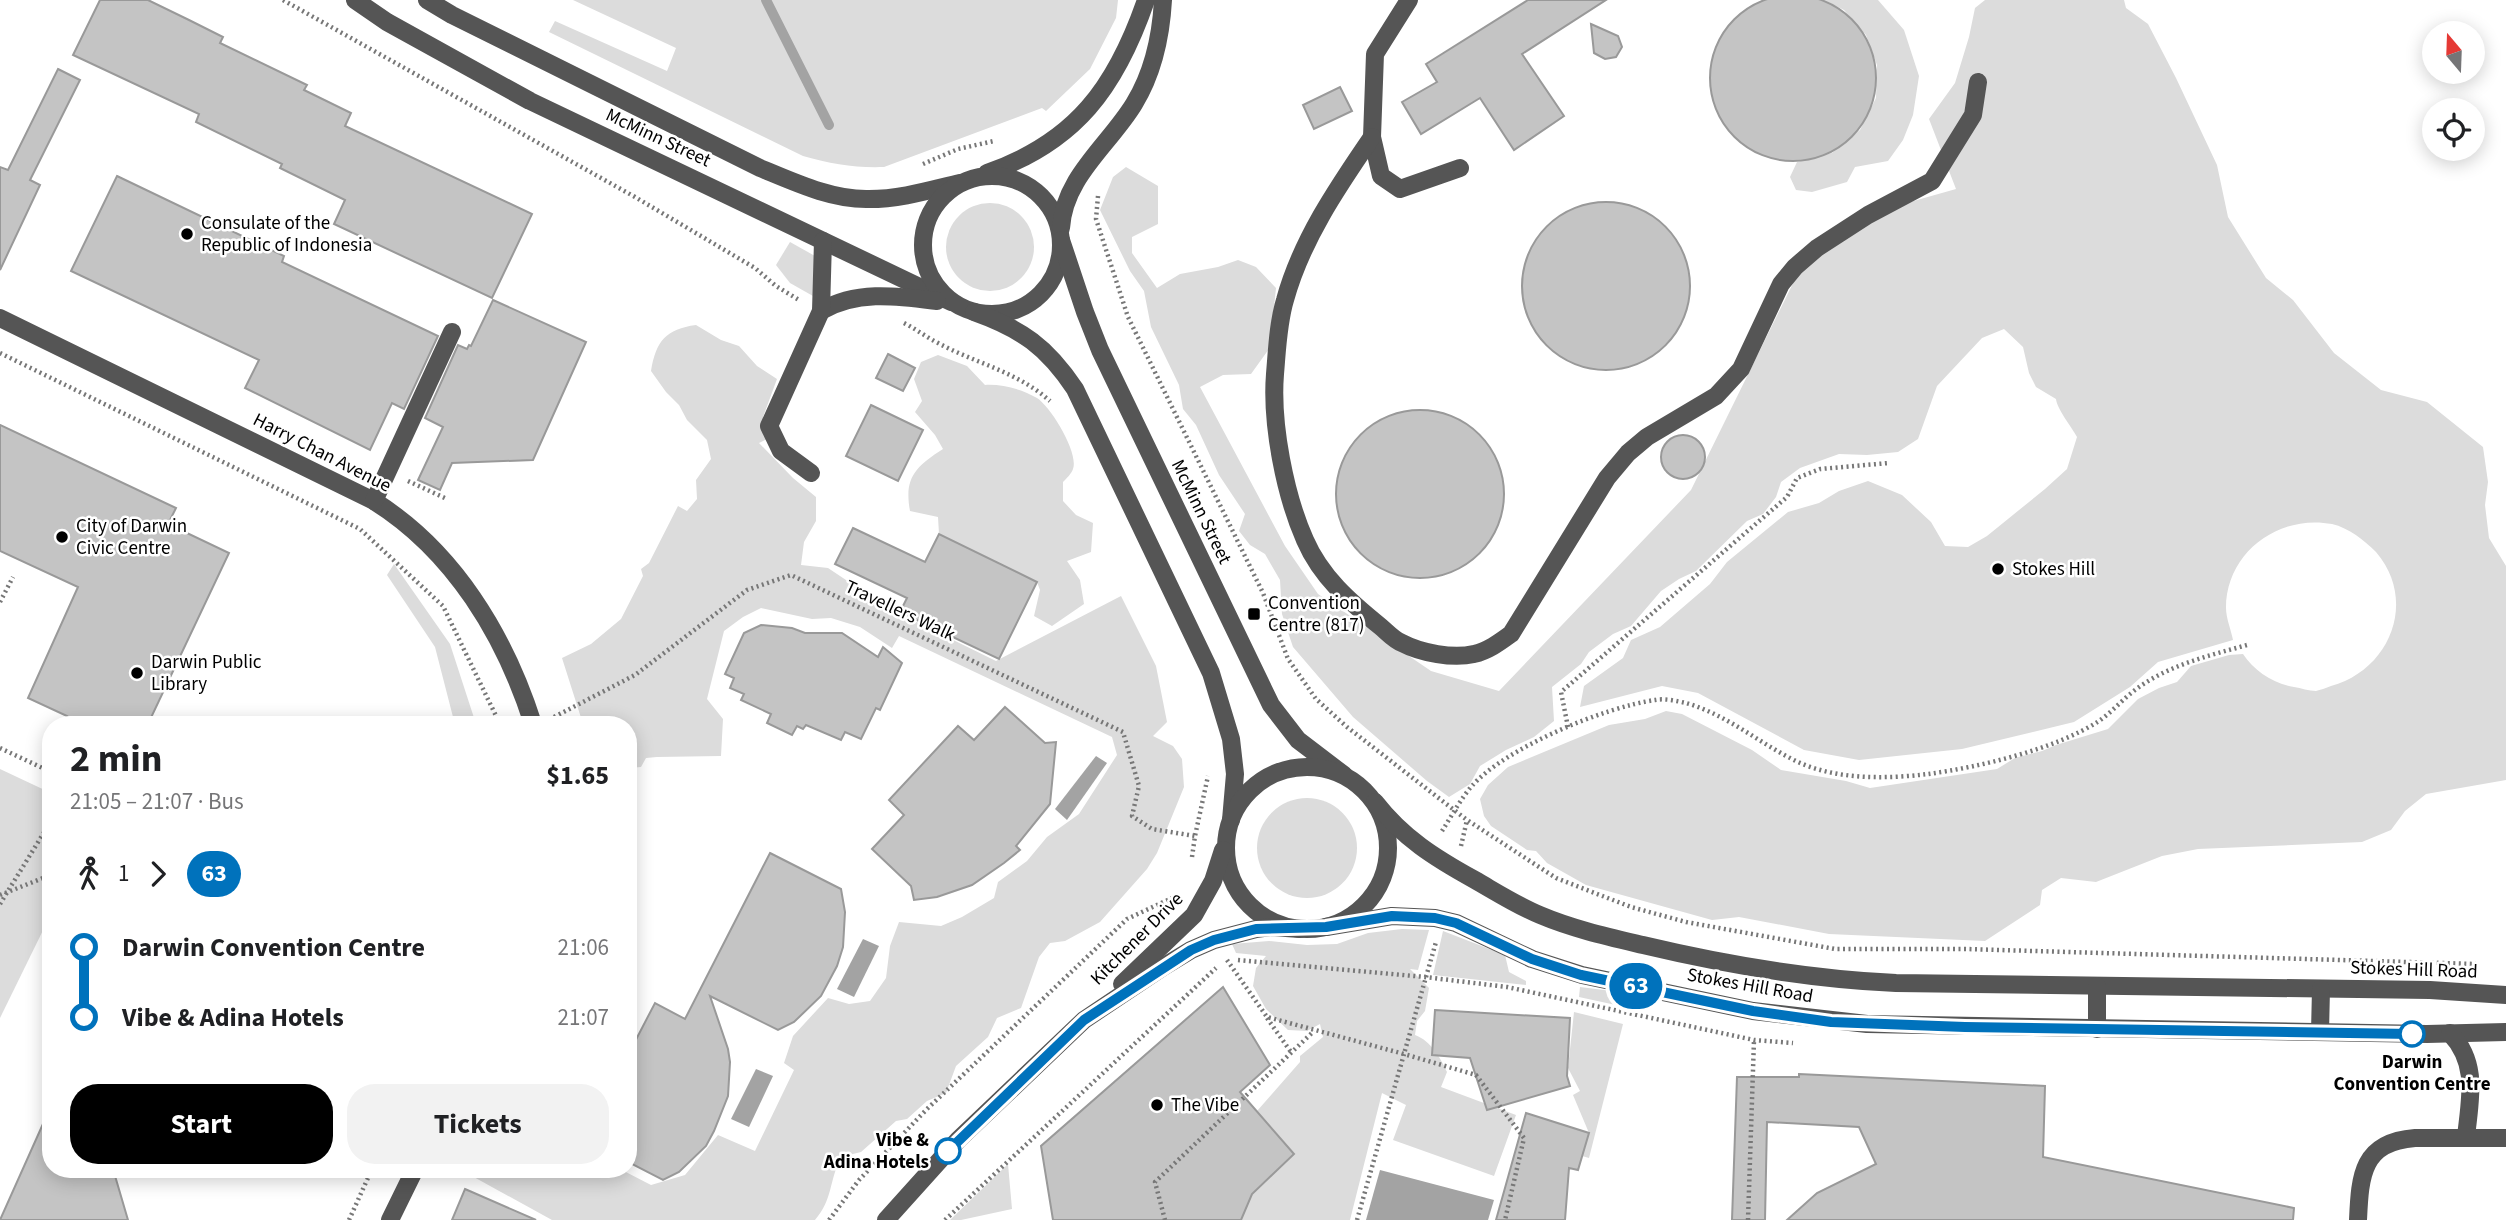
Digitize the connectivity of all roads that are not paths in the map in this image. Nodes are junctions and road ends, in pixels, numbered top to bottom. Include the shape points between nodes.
1 (355, 0) edge
2 (427, 0) edge
3 (1146, 0) edge
4 (1163, 0) edge
5 (1409, 0) edge
6 (1978, 82) dead end
7 (1371, 137) junction
8 (1460, 168) dead end
9 (967, 180) junction
10 (1061, 237) junction
11 (823, 241) junction
12 (953, 303) junction
13 (821, 311) junction
14 (974, 312) junction
15 (0, 318) edge
16 (452, 332) dead end
17 (811, 473) dead end
18 (374, 501) junction
19 (530, 716) edge
20 (1344, 775) junction
21 (1375, 802) junction
22 (1231, 820) junction
23 (1225, 843) junction
24 (1326, 927) junction
25 (1300, 929) junction
26 (2096, 986) junction
27 (2321, 989) junction
28 (2506, 995) edge
29 (1084, 1020) junction
30 (2097, 1030) junction
31 (2506, 1031) edge
32 (2320, 1032) junction
33 (2450, 1033) junction
34 (2466, 1137) junction
35 (2506, 1138) edge
36 (411, 1178) edge
37 (390, 1220) edge
38 (886, 1220) edge
39 (2358, 1220) edge

1 - 11 street, McMinn Street via 530,101
2 - 9 street, McMinn Street via 802,186 867,200 910,195
3 - 9 street via 1124,56 1105,88 1073,125 1027,157
4 - 10 street via 1157,44 1144,84 1069,192 1062,209
5 - 7 street via 1375,54
6 - 7 street via 1973,115 1932,181 1868,215 1795,267 1781,284 1741,369 1716,396 1628,453 1511,634 1474,654 1455,656 1401,643 1325,575 1305,540 1278,446 1275,377 1284,302 1331,197
7 - 8 street via 1381,176 1400,190
9 - 10 street via 991,176 1030,186 1052,210
9 - 12 street via 938,201 923,233 925,266
10 - 14 street via 1057,268 1042,293 1011,311
10 - 20 street, McMinn Street via 1100,350 1271,705 1298,740
11 - 12 street, McMinn Street
11 - 13 street
12 - 13 street via 873,295
12 - 14 street
13 - 17 street via 769,426 781,451
14 - 22 street via 1025,334 1060,366 1075,389 1211,673 1231,739 1235,774
15 - 18 street, Harry Chan Avenue
16 - 18 street
18 - 19 street, Harry Chan Avenue via 411,527 477,603 502,644
20 - 21 street
20 - 22 street via 1294,768 1271,775 1251,789
21 - 24 street via 1389,837 1382,882 1359,911
21 - 26 street, Stokes Hill Road via 1430,854 1540,915 1570,926 1695,957 1833,980
22 - 23 street
23 - 25 street via 1227,866 1244,900 1261,916
23 - 29 street, Kitchener Drive via 1213,881 1195,915
24 - 25 street
24 - 30 street, Stokes Hill Road via 1392,916 1442,920 1581,975 1753,1011 1867,1024
25 - 29 street via 1256,929 1214,940 1163,967
26 - 27 street, Stokes Hill Road
26 - 30 street
27 - 28 street, Stokes Hill Road
27 - 32 street
29 - 38 street via 958,1140
30 - 32 street, Stokes Hill Road
31 - 33 street, Stokes Hill Road
32 - 33 street, Stokes Hill Road
33 - 34 street via 2462,1045 2470,1066
34 - 35 street
34 - 39 street via 2403,1139 2376,1150 2363,1174
36 - 37 street

